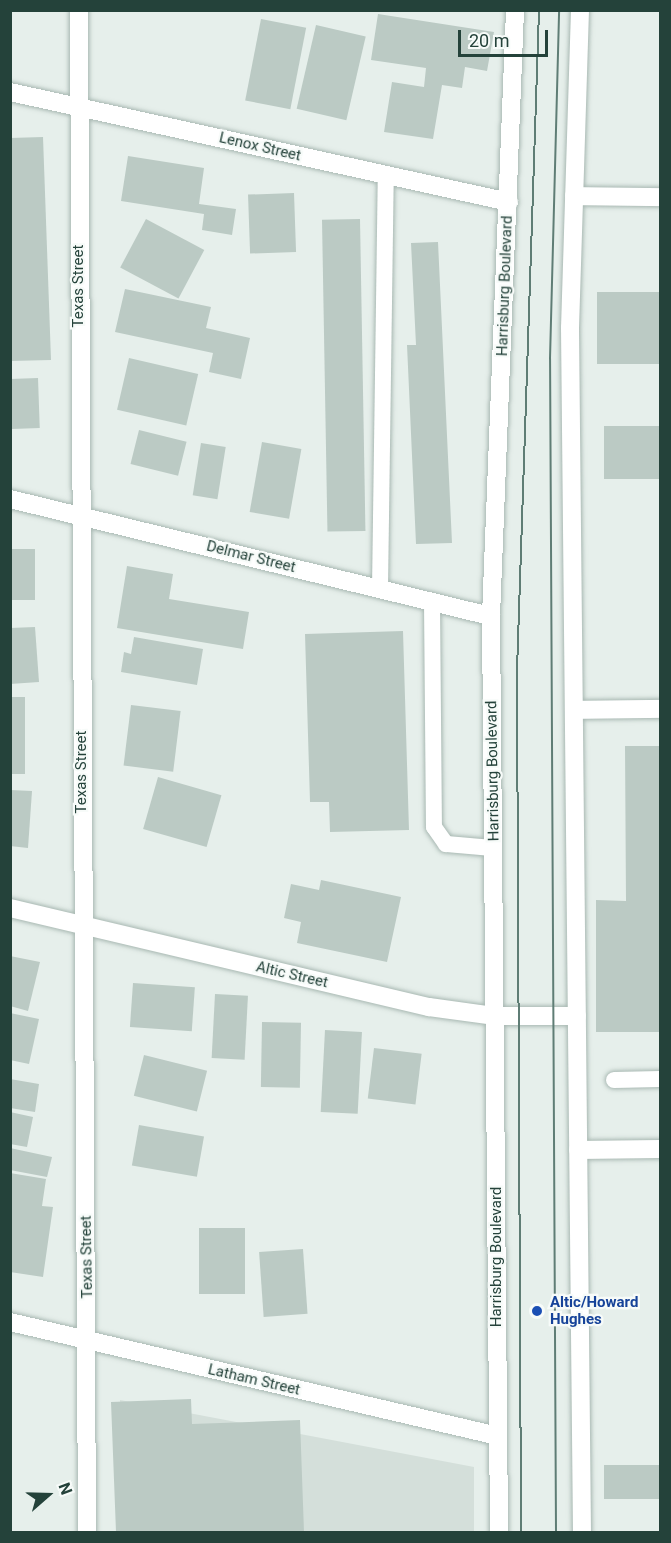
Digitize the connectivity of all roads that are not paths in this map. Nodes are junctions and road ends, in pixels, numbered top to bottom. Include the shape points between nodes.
1 (79, 10) edge
2 (515, 10) edge
3 (580, 10) edge
4 (10, 92) edge
5 (79, 107) junction
6 (386, 175) junction
7 (574, 196) junction
8 (660, 197) edge
9 (509, 202) junction
10 (10, 499) edge
11 (80, 515) junction
12 (380, 589) junction
13 (432, 602) junction
14 (491, 616) junction
15 (660, 709) edge
16 (574, 710) junction
17 (494, 848) junction
18 (10, 908) edge
19 (83, 927) junction
20 (495, 1016) junction
21 (577, 1016) junction
22 (660, 1079) edge
23 (614, 1080) dead end
24 (660, 1149) edge
25 (578, 1150) junction
26 (10, 1322) edge
27 (87, 1342) junction
28 (498, 1436) junction
29 (87, 1533) edge
30 (499, 1533) edge
31 (582, 1533) edge

1 - 5 street, Texas Street
2 - 9 street, Harrisburg Boulevard
3 - 7 street
4 - 5 street, Lenox Street
5 - 6 street, Lenox Street
5 - 11 street, Texas Street
6 - 9 street, Lenox Street
6 - 12 lane
7 - 8 street
7 - 16 street via 570,328
9 - 14 street, Harrisburg Boulevard
10 - 11 street, Delmar Street
11 - 12 street, Delmar Street
11 - 19 street, Texas Street
12 - 13 street, Delmar Street
13 - 14 street, Delmar Street
13 - 17 lane via 434,827 446,844
14 - 17 street, Harrisburg Boulevard
15 - 16 street
16 - 21 street
17 - 20 street, Harrisburg Boulevard
18 - 19 street, Altic Street
19 - 20 street, Altic Street via 429,1007
19 - 27 street, Texas Street
20 - 21 street, Altic Street
20 - 28 street, Harrisburg Boulevard
21 - 25 street
22 - 23 lane
24 - 25 street
25 - 31 street
26 - 27 street, Latham Street
27 - 28 street, Latham Street
27 - 29 street, Texas Street
28 - 30 street, Harrisburg Boulevard

